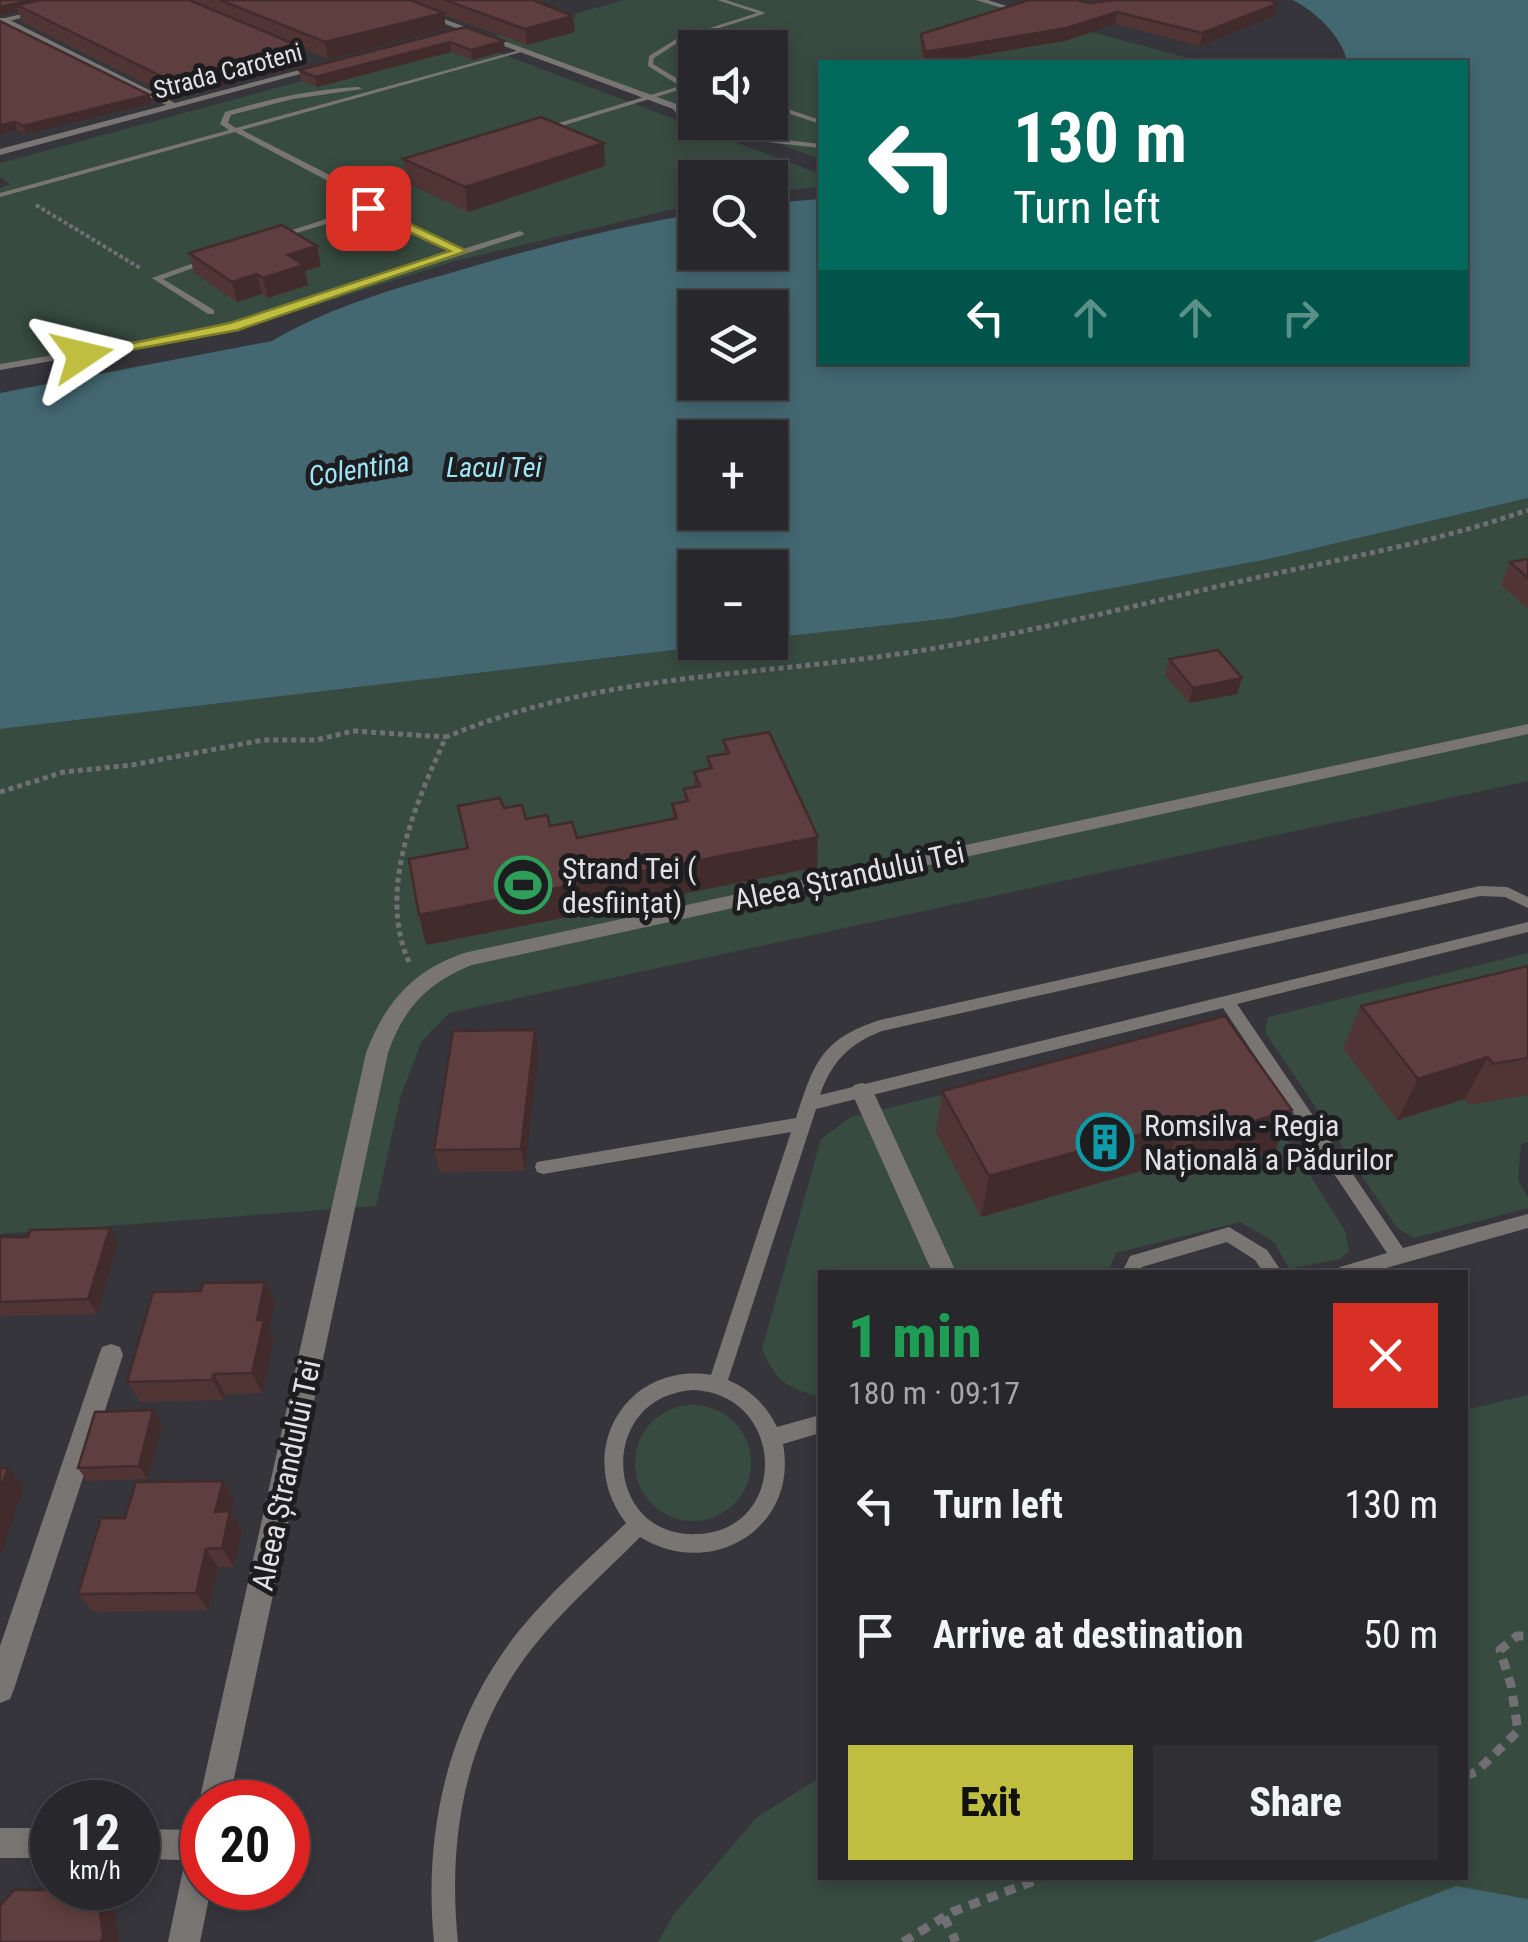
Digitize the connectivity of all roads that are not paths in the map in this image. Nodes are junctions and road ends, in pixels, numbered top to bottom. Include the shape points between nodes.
1 (95, 0) edge
2 (384, 0) edge
3 (720, 0) edge
4 (979, 0) edge
5 (1104, 0) edge
6 (1139, 0) edge
7 (1012, 9) edge
8 (4, 18) edge
9 (466, 30) junction
10 (706, 30) edge
11 (439, 37) edge
12 (678, 39) edge
13 (522, 50) junction
14 (309, 59) edge
15 (678, 82) edge
16 (678, 87) edge
17 (383, 89) junction
18 (649, 98) junction
19 (174, 106) junction
20 (676, 108) joint
21 (678, 110) edge
22 (788, 111) edge
23 (818, 121) edge
24 (232, 131) junction
25 (538, 132) edge
26 (769, 140) edge
27 (818, 146) edge
28 (0, 152) edge
29 (445, 161) edge
30 (352, 190) junction
31 (0, 195) edge
32 (368, 208) junction
33 (520, 233) dead end
34 (265, 242) edge
35 (461, 251) junction
36 (211, 260) edge
37 (211, 312) dead end
38 (0, 366) edge
39 (1528, 729) edge
40 (1528, 903) edge
41 (1528, 927) edge
42 (1226, 1001) junction
43 (862, 1092) junction
44 (808, 1104) junction
45 (802, 1124) junction
46 (543, 1168) dead end
47 (1528, 1221) edge
48 (1399, 1258) junction
49 (943, 1270) edge
50 (1132, 1270) edge
51 (1272, 1270) edge
52 (1354, 1270) edge
53 (111, 1355) dead end
54 (716, 1385) junction
55 (818, 1425) edge
56 (774, 1438) junction
57 (639, 1524) junction
58 (0, 1689) edge
59 (219, 1780) edge
60 (0, 1843) edge
61 (30, 1843) edge
62 (191, 1910) edge
63 (184, 1942) edge
64 (446, 1942) edge

1 - 8 street
2 - 9 street
3 - 10 lane via 762,13
4 - 7 street
5 - 6 lane
8 - 19 street
9 - 11 street
9 - 13 street
12 - 15 lane via 651,57 650,65
13 - 17 lane
13 - 18 street
14 - 19 street, Strada Caroteni via 327,66
16 - 18 lane
17 - 24 lane
17 - 24 lane via 313,92 262,103 228,114 224,124
18 - 20 street
18 - 25 lane
19 - 28 street, Strada Caroteni
20 - 21 street
22 - 23 lane
24 - 30 lane
24 - 31 lane
26 - 27 lane
29 - 30 lane
30 - 32 lane
32 - 34 lane
32 - 35 lane
33 - 35 lane
35 - 38 lane via 233,327
36 - 37 lane via 156,278
39 - 59 street, Aleea Ștrandului Tei via 468,959 418,984 398,1005 377,1053
40 - 44 lane via 1507,892 1480,891 880,1026 840,1044 822,1064
41 - 42 lane
42 - 43 lane
42 - 48 lane
43 - 44 lane
43 - 49 street
44 - 45 lane
45 - 46 lane
45 - 54 lane
47 - 48 lane
48 - 52 lane
50 - 51 lane via 1136,1261 1229,1234
53 - 58 street
54 - 56 lane via 762,1414
54 - 57 lane via 668,1388 628,1416 616,1436 613,1484
55 - 56 lane
56 - 57 lane via 773,1488 740,1529 688,1544
57 - 64 lane via 513,1656 481,1710 459,1766 443,1838
60 - 61 street
62 - 63 street

